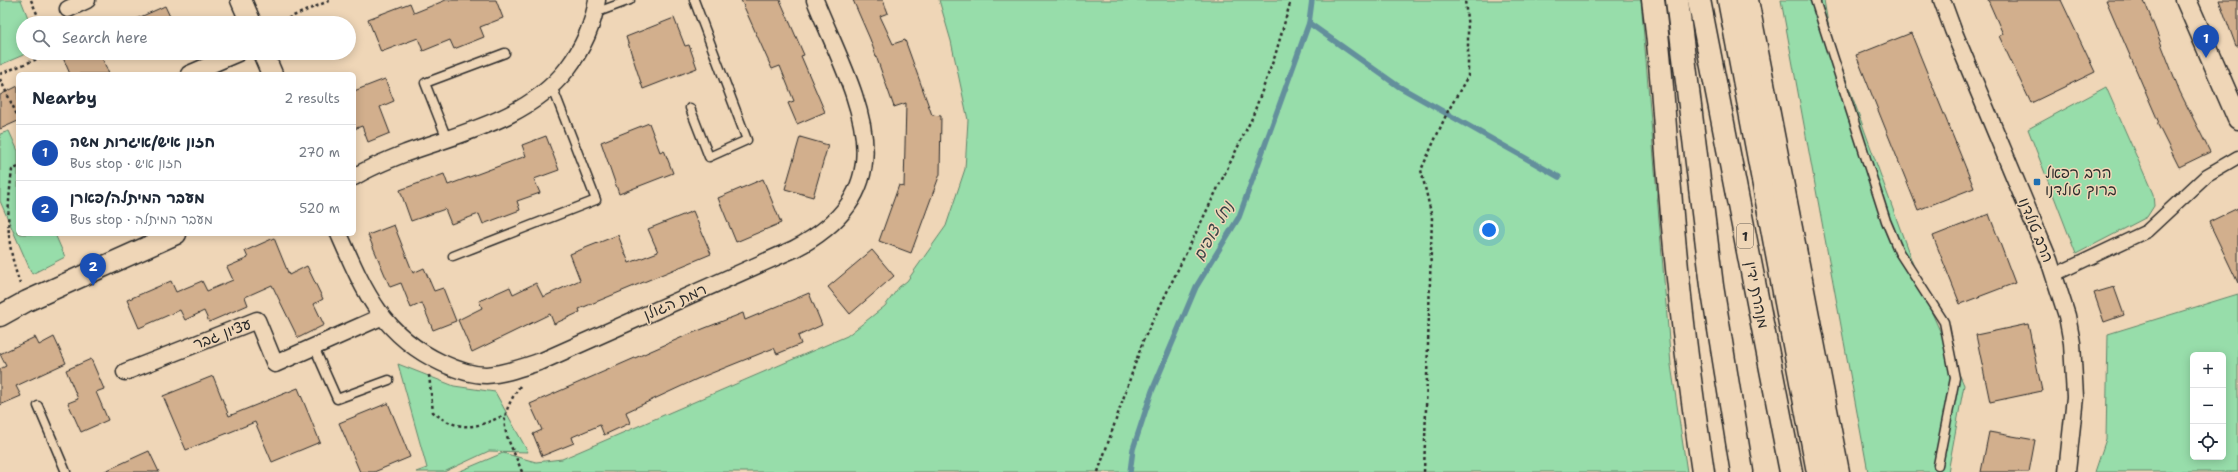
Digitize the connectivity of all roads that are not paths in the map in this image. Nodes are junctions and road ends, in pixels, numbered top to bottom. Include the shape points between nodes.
1 (87, 0) edge
2 (241, 0) edge
3 (630, 0) edge
4 (694, 0) edge
5 (815, 0) edge
6 (1654, 0) edge
7 (1677, 0) edge
8 (1699, 0) edge
9 (1729, 0) edge
10 (1747, 0) edge
11 (1815, 0) edge
12 (1942, 0) edge
13 (2186, 0) edge
14 (596, 7) edge
15 (68, 9) dead end
16 (248, 16) edge
17 (505, 53) dead end
18 (222, 60) edge
19 (266, 60) edge
20 (194, 72) edge
21 (271, 72) edge
22 (552, 86) junction
23 (690, 108) dead end
24 (2238, 119) edge
25 (446, 139) junction
26 (2238, 157) edge
27 (380, 163) junction
28 (356, 164) edge
29 (356, 176) edge
30 (172, 236) edge
31 (340, 236) edge
32 (453, 256) dead end
33 (2054, 275) junction
34 (27, 301) junction
35 (0, 306) edge
36 (0, 316) edge
37 (381, 317) junction
38 (314, 347) junction
39 (125, 372) dead end
40 (389, 380) dead end
41 (38, 406) dead end
42 (1938, 465) dead end
43 (66, 472) edge
44 (1703, 472) edge
45 (1742, 472) edge
46 (1791, 472) edge
47 (1818, 472) edge
48 (1838, 472) edge
49 (2067, 472) edge

1 - 15 street
2 - 16 street
3 - 14 lane
4 - 23 lane via 747,140 709,157
5 - 37 street, רמת הגולן via 857,103 865,139 865,161 856,195 844,212 816,238 542,361 503,373 484,375 451,367 429,357
6 - 44 highway via 1685,339
7 - 45 highway via 1712,286
8 - 46 highway, מנהרת ידין / 1
9 - 47 highway, מנהרת ידין / 1
10 - 48 highway
11 - 42 lane via 1886,221 1899,252 1944,322 1955,378
12 - 33 street, הרב טולדנו
13 - 24 street
14 - 22 street via 586,40 573,61
17 - 25 lane via 425,83
18 - 20 street
19 - 21 street
22 - 25 street via 514,114
22 - 32 lane via 596,200
25 - 27 street
26 - 33 street via 2207,175 2148,231
27 - 28 street
27 - 29 street
30 - 34 street
31 - 37 street, רמת הגולן via 356,274
33 - 49 street, הרב טולדנו via 2067,316 2075,370 2073,425
34 - 35 street
34 - 36 street
37 - 38 street, עציון גבר
38 - 39 street, עציון גבר via 275,364 257,320
38 - 40 lane via 338,399
41 - 43 lane

